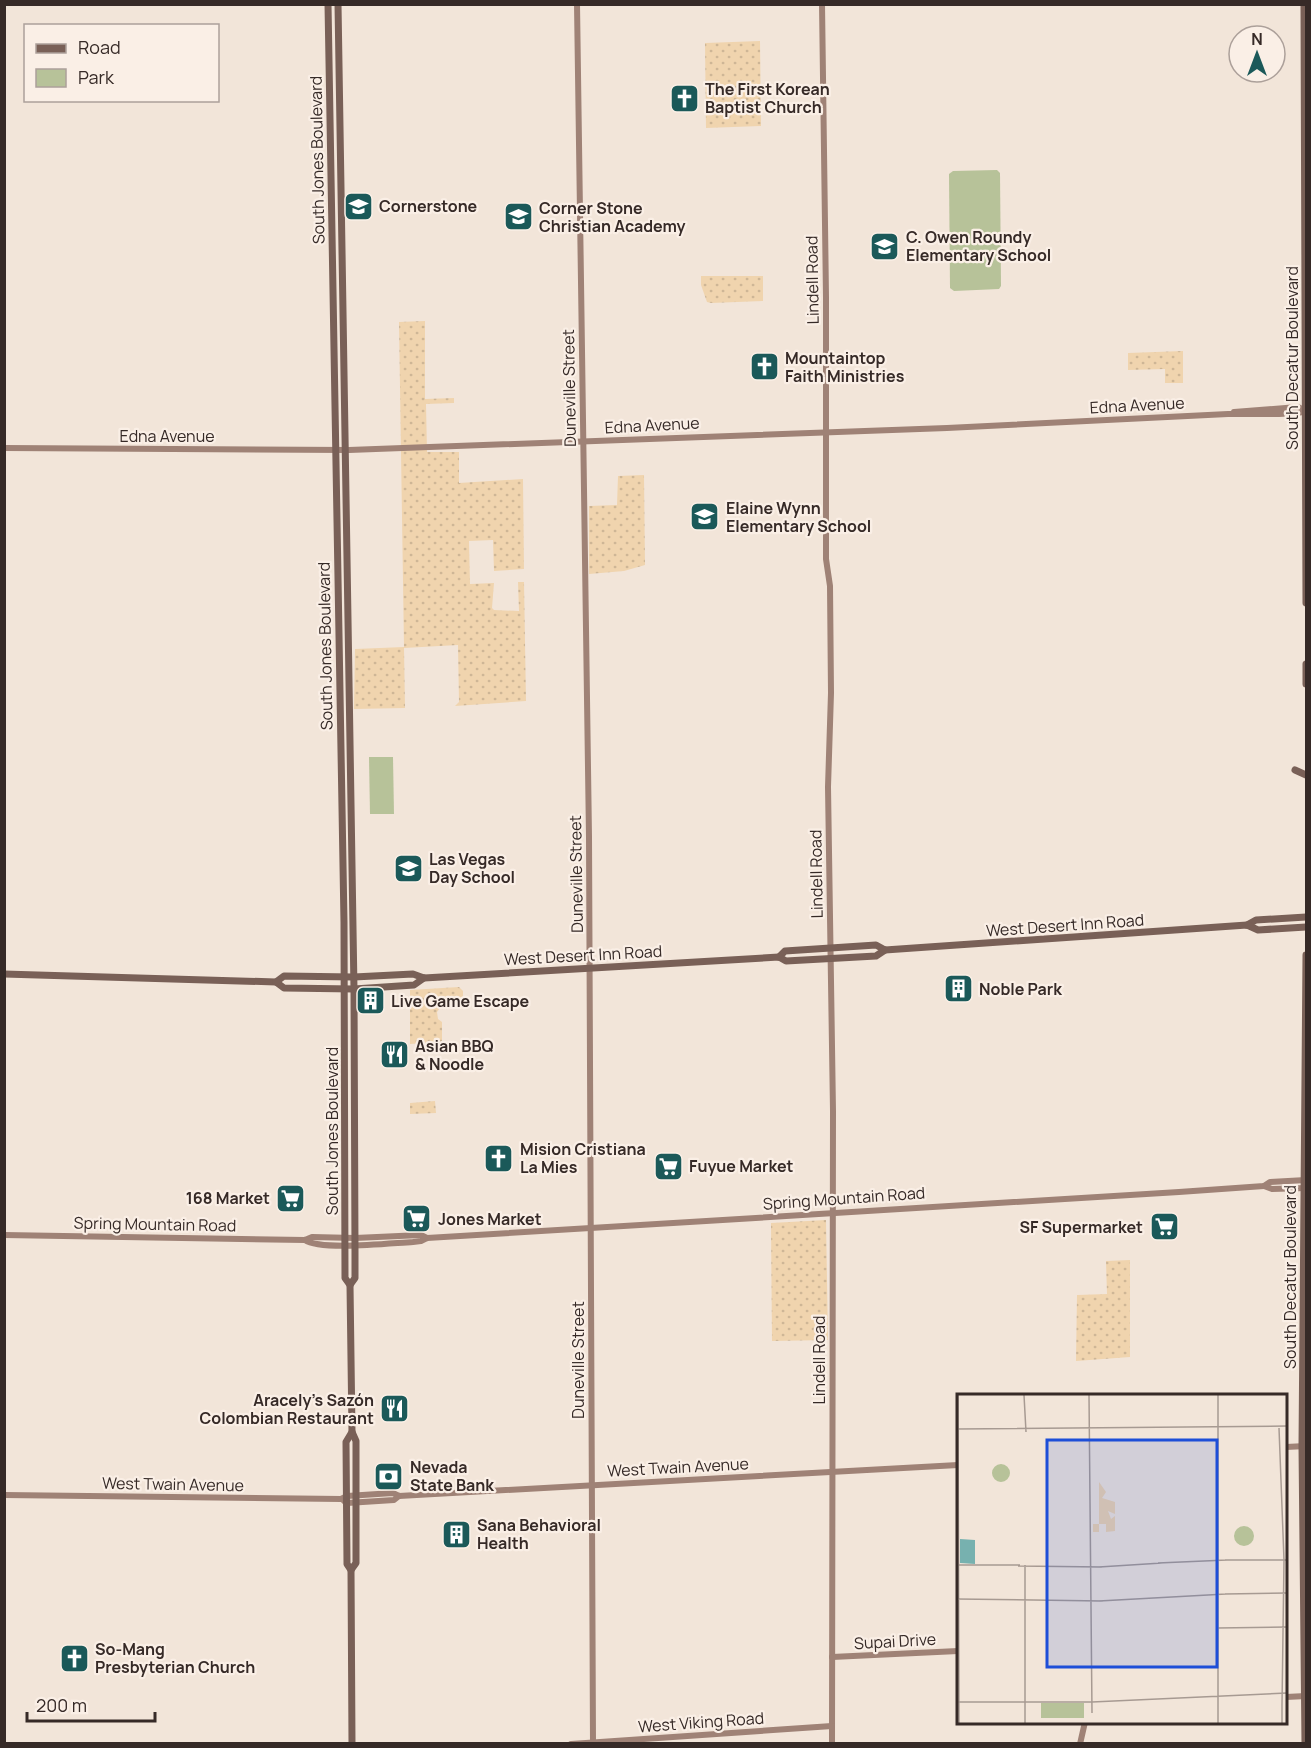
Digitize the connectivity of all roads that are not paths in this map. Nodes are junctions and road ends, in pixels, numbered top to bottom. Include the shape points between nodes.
1 (328, 4) edge
2 (338, 4) edge
3 (577, 4) edge
4 (822, 4) edge
5 (1304, 4) edge
6 (1305, 29) edge
7 (329, 52) junction
8 (339, 80) junction
9 (1306, 93) edge
10 (1306, 244) edge
11 (1306, 298) edge
12 (1306, 411) edge
13 (826, 431) junction
14 (584, 441) junction
15 (4, 448) edge
16 (336, 450) junction
17 (345, 450) junction
18 (1306, 515) edge
19 (1306, 603) edge
20 (1306, 664) edge
21 (1306, 684) edge
22 (1295, 770) dead end
23 (1306, 775) edge
24 (1306, 917) edge
25 (1247, 926) junction
26 (1306, 927) edge
27 (831, 948) junction
28 (885, 950) junction
29 (1306, 955) edge
30 (779, 957) junction
31 (831, 959) junction
32 (590, 968) junction
33 (4, 974) edge
34 (345, 977) junction
35 (354, 977) junction
36 (424, 978) junction
37 (276, 982) junction
38 (345, 989) junction
39 (354, 989) junction
40 (354, 1107) junction
41 (345, 1111) junction
42 (1305, 1184) edge
43 (832, 1212) junction
44 (591, 1228) junction
45 (4, 1235) edge
46 (345, 1241) junction
47 (355, 1242) junction
48 (1303, 1263) junction
49 (1306, 1271) edge
50 (350, 1285) junction
51 (1305, 1317) edge
52 (1304, 1350) edge
53 (352, 1432) junction
54 (1304, 1446) edge
55 (1287, 1447) edge
56 (957, 1465) edge
57 (832, 1472) junction
58 (591, 1486) junction
59 (4, 1495) edge
60 (345, 1499) junction
61 (356, 1499) junction
62 (1304, 1545) edge
63 (351, 1570) junction
64 (957, 1651) edge
65 (832, 1657) junction
66 (1305, 1696) edge
67 (1287, 1697) edge
68 (1085, 1724) edge
69 (832, 1726) junction
70 (352, 1743) edge
71 (571, 1743) edge
72 (593, 1743) edge
73 (832, 1743) edge
74 (1080, 1743) edge
75 (1305, 1743) edge

1 - 7 main road, South Jones Boulevard
2 - 8 main road, South Jones Boulevard
3 - 14 street, Duneville Street
4 - 13 street, Lindell Road
5 - 6 main road, South Decatur Boulevard
6 - 9 main road, South Decatur Boulevard
7 - 8 main road
7 - 16 main road, South Jones Boulevard
8 - 17 main road, South Jones Boulevard
9 - 10 main road, South Decatur Boulevard
10 - 11 main road, South Decatur Boulevard
11 - 12 main road, South Decatur Boulevard
12 - 13 street, Edna Avenue via 1290,407 1228,414
12 - 18 main road, South Decatur Boulevard
13 - 14 street, Edna Avenue
13 - 27 street, Lindell Road
14 - 17 street, Edna Avenue
14 - 32 street, Duneville Street
15 - 16 street, Edna Avenue
16 - 17 street, Edna Avenue
16 - 34 main road, South Jones Boulevard
17 - 35 main road, South Jones Boulevard
18 - 19 main road, South Decatur Boulevard
20 - 21 main road
22 - 23 main road
24 - 25 main road, West Desert Inn Road via 1256,920
25 - 26 main road, West Desert Inn Road via 1258,930
25 - 28 main road, West Desert Inn Road
27 - 28 main road, West Desert Inn Road via 876,945
27 - 30 main road, West Desert Inn Road via 785,951
27 - 31 street, Lindell Road
28 - 31 main road, West Desert Inn Road via 876,956
29 - 42 main road, South Decatur Boulevard
30 - 31 main road, West Desert Inn Road via 786,962
30 - 32 main road, West Desert Inn Road
31 - 43 street, Lindell Road
32 - 36 main road, West Desert Inn Road
32 - 44 street, Duneville Street
33 - 37 main road, West Desert Inn Road
34 - 35 main road, West Desert Inn Road
34 - 37 main road, West Desert Inn Road via 284,976
34 - 38 main road, South Jones Boulevard
35 - 36 main road, West Desert Inn Road via 413,974
35 - 39 main road, South Jones Boulevard
36 - 39 main road, West Desert Inn Road via 414,985
37 - 38 main road, West Desert Inn Road via 284,988
38 - 39 main road, West Desert Inn Road
38 - 41 main road, South Jones Boulevard
39 - 40 main road, South Jones Boulevard
40 - 41 main road
40 - 47 main road, South Jones Boulevard
41 - 46 main road, South Jones Boulevard
42 - 43 street, Spring Mountain Road via 1272,1189 1264,1186
42 - 48 main road, South Decatur Boulevard
43 - 44 street, Spring Mountain Road
43 - 57 street, Lindell Road
44 - 47 street, Spring Mountain Road via 427,1238 421,1235
44 - 58 street, Duneville Street
45 - 46 street, Spring Mountain Road via 305,1240 311,1244
46 - 47 street, Spring Mountain Road
46 - 50 main road, South Jones Boulevard via 345,1278
47 - 50 main road, South Jones Boulevard via 355,1278
48 - 49 main road
48 - 51 main road, South Decatur Boulevard
50 - 53 main road, South Jones Boulevard
51 - 52 main road, South Decatur Boulevard
52 - 54 main road, South Decatur Boulevard
53 - 60 main road, South Jones Boulevard via 346,1442
53 - 61 main road, South Jones Boulevard via 356,1442
54 - 55 street
54 - 62 main road, South Decatur Boulevard
56 - 57 street, West Twain Avenue
57 - 58 street, West Twain Avenue
57 - 65 street, Lindell Road
58 - 61 street, West Twain Avenue via 399,1496 394,1500
58 - 72 street, Duneville Street
59 - 60 street, West Twain Avenue
60 - 61 street, West Twain Avenue
60 - 63 main road, South Jones Boulevard via 347,1564
61 - 63 main road, South Jones Boulevard via 356,1563
62 - 66 main road, South Decatur Boulevard
63 - 70 main road, South Jones Boulevard
64 - 65 street, Supai Drive
65 - 69 street, Lindell Road
66 - 67 street
66 - 75 main road, South Decatur Boulevard
68 - 74 street
69 - 72 street, West Viking Road
69 - 73 street, Lindell Road
71 - 72 street, West Viking Road

